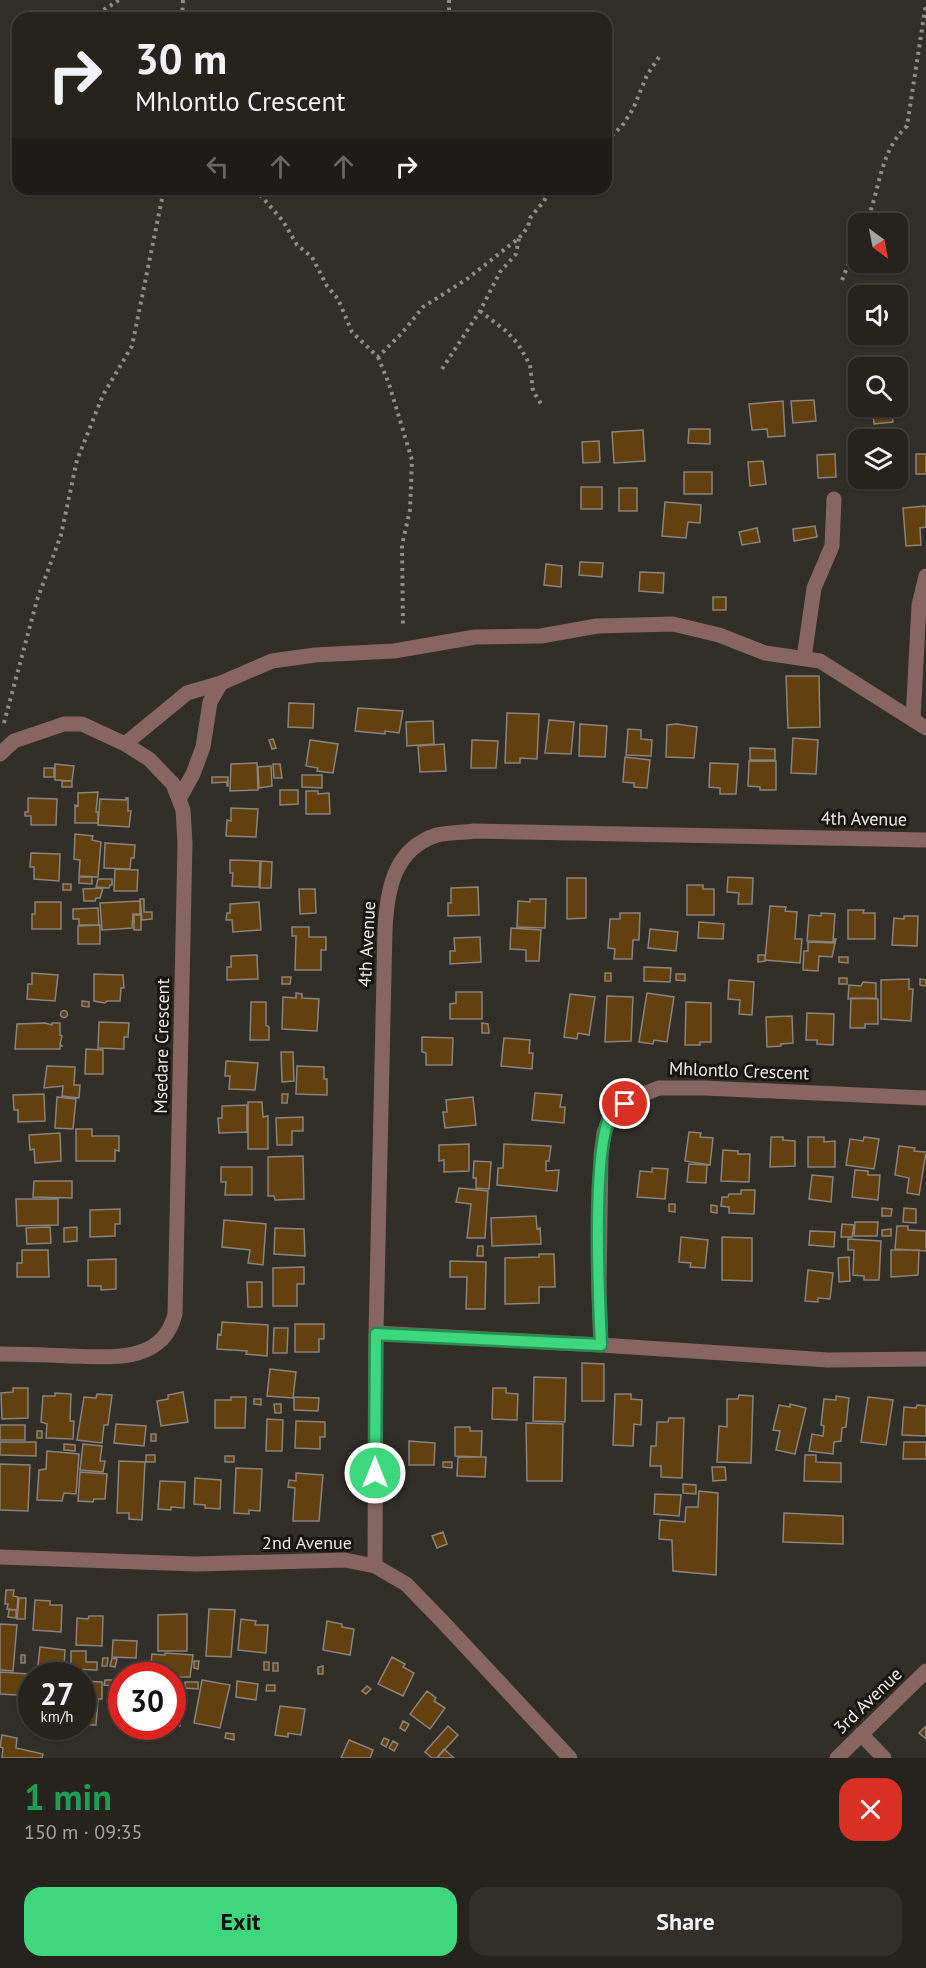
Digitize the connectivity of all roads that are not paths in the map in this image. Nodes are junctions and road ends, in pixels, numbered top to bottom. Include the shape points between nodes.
1 (834, 499) dead end
2 (926, 576) edge
3 (804, 658) junction
4 (221, 683) junction
5 (920, 724) edge
6 (124, 744) junction
7 (0, 754) edge
8 (179, 799) junction
9 (926, 840) edge
10 (926, 1098) edge
11 (376, 1334) junction
12 (601, 1345) junction
13 (0, 1354) edge
14 (926, 1359) edge
15 (0, 1557) edge
16 (375, 1566) junction
17 (926, 1671) edge
18 (861, 1734) junction
19 (570, 1758) edge
20 (837, 1758) edge
21 (884, 1758) edge

1 - 3 street via 832,546 814,588
2 - 5 street via 919,605
3 - 4 street via 765,653 719,635 673,624 597,626 541,636 475,637 394,651 272,661
3 - 5 street via 820,661
4 - 6 street via 187,693
4 - 8 street via 210,702 203,747
6 - 7 street, Msedare Crescent via 82,724 64,724 14,741
6 - 8 street, Msedare Crescent via 149,759 173,784
8 - 13 street, Msedare Crescent via 185,855 176,1314 172,1329 144,1351 121,1357
9 - 11 street, 4th Avenue via 474,831 437,836 413,848 392,878 387,902
10 - 12 street, Mhlontlo Crescent via 659,1088 613,1110 601,1155
11 - 12 street
11 - 16 street, 4th Avenue
12 - 14 street via 828,1360
15 - 16 street, 2nd Avenue via 195,1564 345,1560
16 - 19 street, 2nd Avenue via 406,1584
17 - 18 street, 3rd Avenue
18 - 20 street, 3rd Avenue
18 - 21 street

